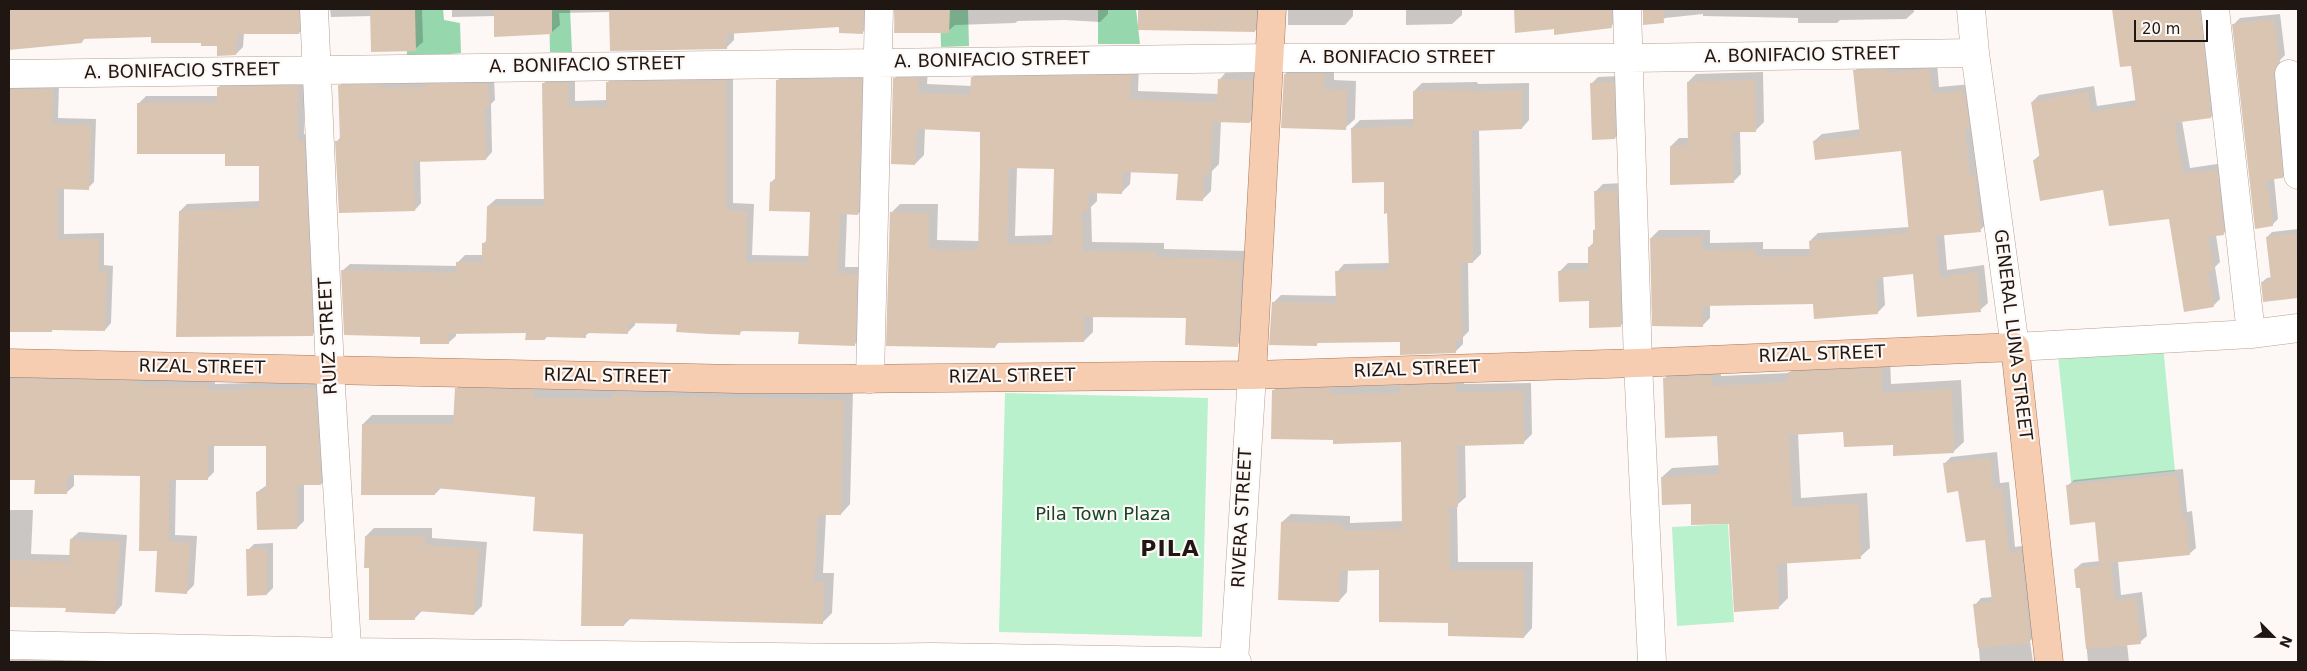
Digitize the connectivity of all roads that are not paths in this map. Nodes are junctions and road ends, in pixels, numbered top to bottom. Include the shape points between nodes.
1 (314, 9) edge
2 (879, 9) edge
3 (1272, 9) edge
4 (1627, 9) edge
5 (1971, 9) edge
6 (2215, 9) edge
7 (1975, 53) junction
8 (1270, 58) junction
9 (1630, 58) junction
10 (879, 63) junction
11 (316, 70) junction
12 (9, 74) edge
13 (2289, 74) dead end
14 (2298, 175) edge
15 (2298, 328) edge
16 (2251, 334) junction
17 (2016, 347) junction
18 (9, 363) edge
19 (1638, 363) junction
20 (330, 371) junction
21 (1252, 375) junction
22 (870, 378) junction
23 (9, 645) edge
24 (347, 657) edge
25 (1235, 662) edge
26 (1652, 662) edge
27 (2049, 662) edge

1 - 11 street, RUIZ STREET
2 - 10 street
3 - 8 main road
4 - 9 street
5 - 7 street, GENERAL LUNA STREET
6 - 16 street
7 - 9 street, A. BONIFACIO STREET
7 - 17 street, GENERAL LUNA STREET
8 - 9 street, A. BONIFACIO STREET
8 - 10 street, A. BONIFACIO STREET
8 - 21 main road
9 - 19 street
10 - 11 street, A. BONIFACIO STREET
10 - 22 street
11 - 12 street, A. BONIFACIO STREET
11 - 20 street, RUIZ STREET
13 - 14 street
15 - 16 street
16 - 17 street
17 - 19 main road, RIZAL STREET
17 - 27 main road, GENERAL LUNA STREET
18 - 20 main road, RIZAL STREET
19 - 21 main road, RIZAL STREET
19 - 26 street
20 - 22 main road, RIZAL STREET via 738,379
20 - 24 street, RUIZ STREET
21 - 22 main road, RIZAL STREET
21 - 25 street, RIVERA STREET
23 - 24 street
24 - 25 street via 932,657

